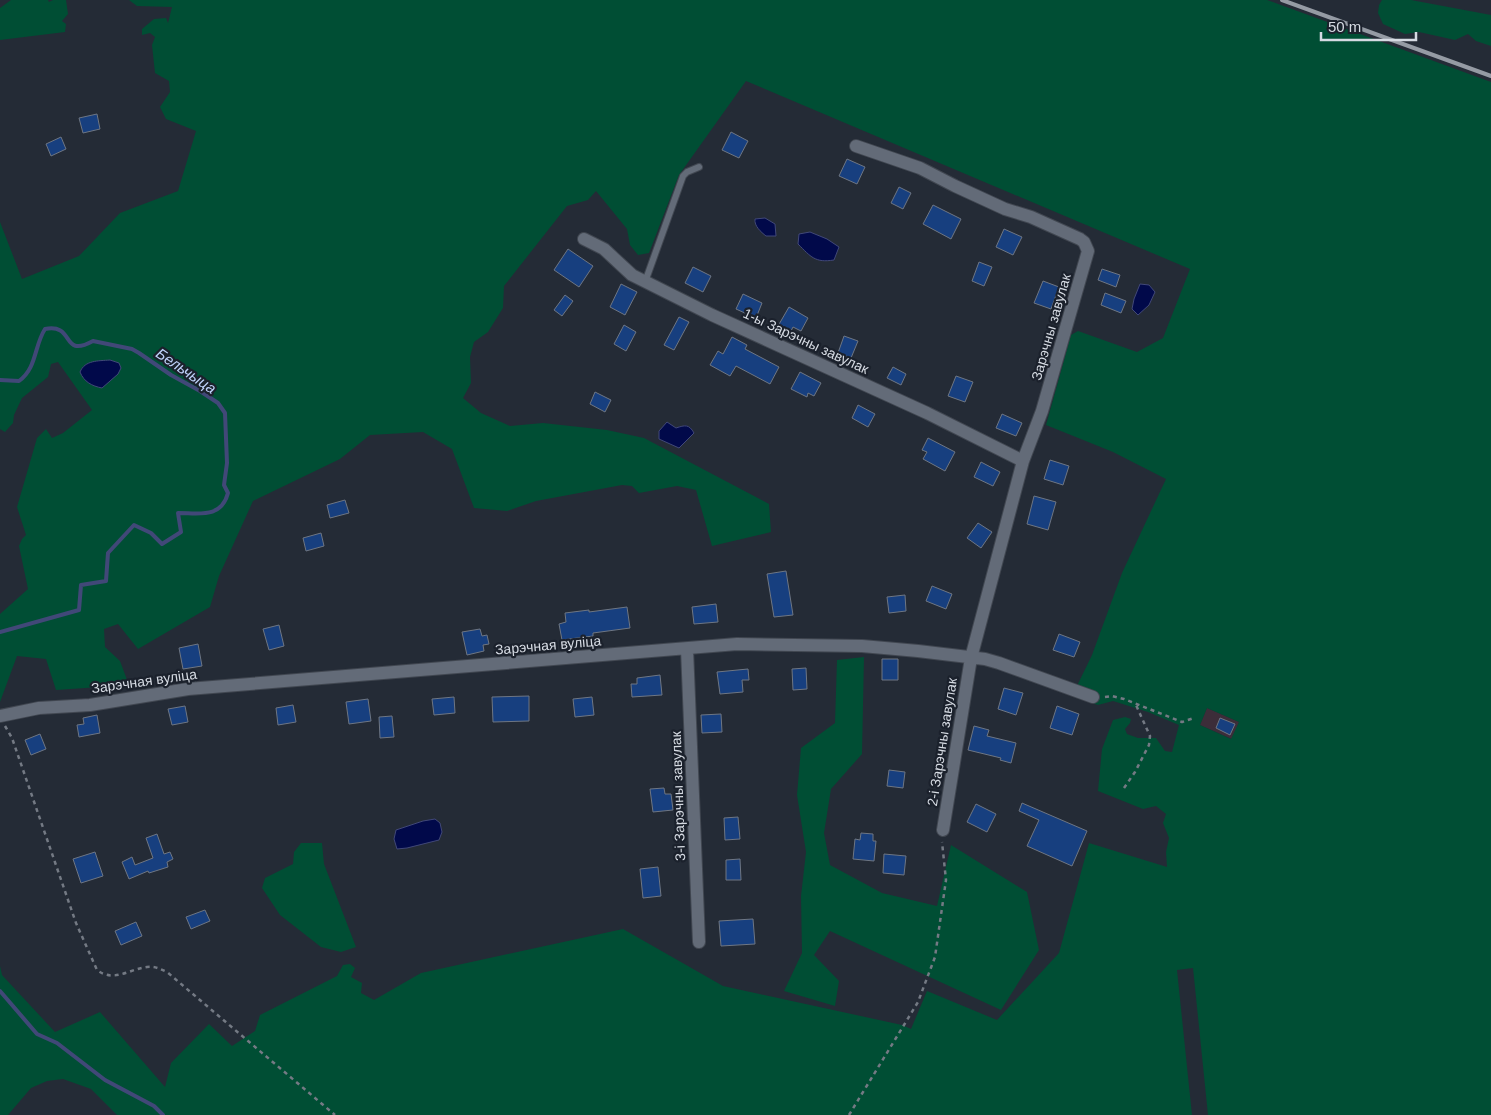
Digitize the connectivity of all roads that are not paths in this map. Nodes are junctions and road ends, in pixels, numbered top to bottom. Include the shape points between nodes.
1 (856, 146) dead end
2 (699, 167) dead end
3 (584, 239) dead end
4 (645, 282) junction
5 (1023, 461) junction
6 (687, 649) junction
7 (971, 658) junction
8 (1093, 698) road end
9 (2, 721) edge
10 (943, 830) road end
11 (699, 942) dead end

1 - 5 street, Зарэчны завулак via 920,168 1005,209 1080,239 1087,246 1042,412
2 - 4 lane via 684,176
3 - 4 street, 1-ы Зарэчны завулак via 604,249 624,269
4 - 5 street, 1-ы Зарэчны завулак
5 - 7 street, Зарэчны завулак
6 - 7 street, Зарэчная вуліца via 737,644 862,646
6 - 9 street, Зарэчная вуліца via 188,689 90,705 39,708
6 - 11 street, 3-і Зарэчны завулак
7 - 8 street, Зарэчная вуліца via 999,663
7 - 10 street, 2-і Зарэчны завулак

